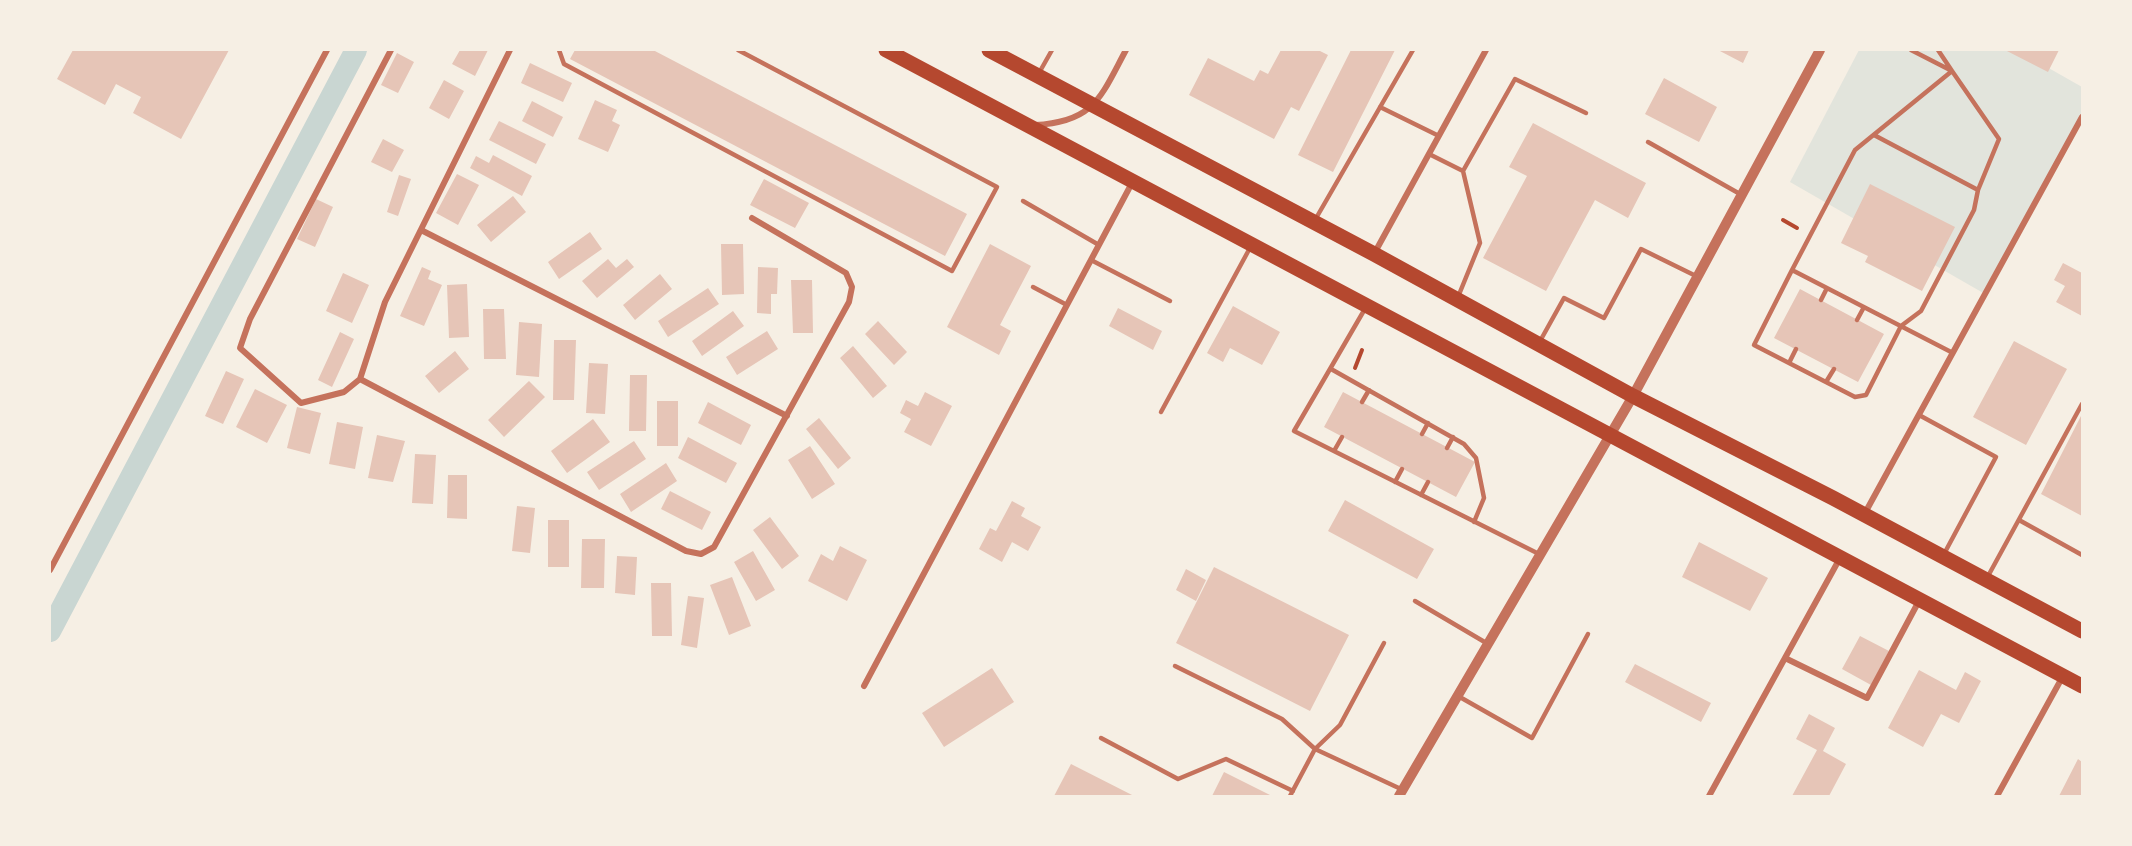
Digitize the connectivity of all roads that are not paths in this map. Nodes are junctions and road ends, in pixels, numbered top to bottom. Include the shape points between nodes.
1 (327, 50) edge
2 (391, 50) edge
3 (510, 50) edge
4 (559, 50) edge
5 (738, 50) edge
6 (886, 50) edge
7 (989, 50) edge
8 (1052, 50) edge
9 (1126, 50) edge
10 (1413, 50) edge
11 (1486, 50) edge
12 (1820, 50) edge
13 (1911, 50) edge
14 (1938, 50) edge
15 (1952, 71) junction
16 (1038, 75) junction
17 (1095, 106) junction
18 (1380, 107) junction
19 (1586, 113) dead end
20 (2082, 117) edge
21 (1028, 125) junction
22 (1874, 135) junction
23 (1439, 136) junction
24 (1648, 142) dead end
25 (1429, 154) junction
26 (1462, 171) junction
27 (1133, 180) junction
28 (1978, 190) junction
29 (1740, 194) junction
30 (1023, 201) dead end
31 (752, 218) dead end
32 (1314, 222) junction
33 (421, 230) junction
34 (1252, 244) junction
35 (1099, 245) junction
36 (1374, 254) junction
37 (1091, 260) junction
38 (1792, 270) junction
39 (1698, 278) junction
40 (1033, 287) dead end
41 (1827, 288) junction
42 (1457, 300) junction
43 (1821, 300) dead end
44 (1170, 301) dead end
45 (1067, 305) junction
46 (1367, 305) junction
47 (1864, 307) junction
48 (1857, 320) dead end
49 (1901, 326) junction
50 (1538, 344) junction
51 (1796, 349) dead end
52 (1953, 353) junction
53 (1789, 363) junction
54 (1330, 369) junction
55 (1834, 369) dead end
56 (360, 379) junction
57 (1826, 382) junction
58 (1369, 390) junction
59 (1633, 396) junction
60 (1362, 402) dead end
61 (2082, 404) edge
62 (1161, 412) dead end
63 (1919, 415) junction
64 (787, 416) junction
65 (1428, 423) junction
66 (1422, 434) dead end
67 (1610, 434) junction
68 (1342, 436) dead end
69 (1453, 437) junction
70 (1448, 448) dead end
71 (1334, 452) junction
72 (1402, 469) dead end
73 (1395, 482) junction
74 (1428, 482) dead end
75 (1421, 495) junction
76 (1864, 515) junction
77 (2019, 520) junction
78 (1474, 522) junction
79 (1540, 555) junction
80 (2082, 555) edge
81 (1840, 557) junction
82 (1942, 557) junction
83 (50, 570) edge
84 (1986, 580) junction
85 (1920, 599) junction
86 (1416, 601) dead end
87 (2082, 631) edge
88 (1588, 634) dead end
89 (1384, 643) dead end
90 (1488, 644) junction
91 (1785, 658) junction
92 (1175, 666) dead end
93 (2064, 676) junction
94 (864, 686) dead end
95 (2082, 686) edge
96 (1458, 696) junction
97 (1101, 738) dead end
98 (1315, 749) junction
99 (1293, 791) junction
100 (1401, 793) edge
101 (1290, 796) edge
102 (1709, 796) edge
103 (1999, 796) edge

1 - 83 street
2 - 56 street via 250,319 240,348 301,403 344,392
3 - 33 street
4 - 5 lane via 564,64 952,271 998,187
6 - 21 main road
7 - 16 main road
8 - 16 lane
9 - 17 street
10 - 18 lane
11 - 23 street
12 - 29 street
13 - 15 lane
14 - 15 lane
15 - 22 lane
15 - 28 lane via 1999,139
16 - 17 main road
17 - 21 street via 1062,124
17 - 32 main road
18 - 23 lane
18 - 32 lane
19 - 26 lane via 1515,79
20 - 52 street
21 - 27 main road
22 - 28 lane
22 - 38 lane via 1855,150
23 - 25 street
24 - 29 lane
25 - 26 lane
25 - 36 street
26 - 42 lane via 1480,243
27 - 34 main road
27 - 35 street
28 - 49 lane via 1974,210 1921,311
29 - 39 street
30 - 35 lane
31 - 64 street via 846,273 852,287 849,302
32 - 36 main road
33 - 56 street via 385,302
33 - 64 street
34 - 46 main road
34 - 62 lane
35 - 37 street
36 - 42 main road
37 - 44 lane
37 - 45 street
38 - 41 lane
38 - 53 lane via 1754,345
39 - 50 lane via 1641,249 1604,318 1564,298
39 - 59 street
40 - 45 lane
41 - 43 lane
41 - 47 lane
42 - 50 main road
45 - 94 street
46 - 54 lane
46 - 67 main road
47 - 48 lane
47 - 49 lane
49 - 52 lane
49 - 57 lane via 1866,395 1855,397
50 - 59 main road
51 - 53 lane
52 - 63 street
53 - 57 lane
54 - 58 lane
54 - 71 lane via 1294,431
55 - 57 lane
56 - 64 street via 686,551 701,554 714,547
58 - 60 lane
58 - 65 lane
59 - 67 street
59 - 76 main road
61 - 77 lane
63 - 76 street
63 - 82 lane via 1996,457
65 - 66 lane
65 - 69 lane
67 - 79 street
67 - 81 main road
68 - 71 lane
69 - 70 lane
69 - 78 lane via 1476,458 1484,498
71 - 73 lane
72 - 73 lane
73 - 75 lane
74 - 75 lane
75 - 78 lane
76 - 82 main road
77 - 80 lane
77 - 84 lane
78 - 79 lane
79 - 90 street
81 - 85 main road
81 - 91 street
82 - 84 main road
84 - 87 main road
85 - 91 street via 1867,698
85 - 93 main road
86 - 90 lane
88 - 96 lane via 1532,738
89 - 98 lane via 1340,725
90 - 96 street
91 - 102 street
92 - 98 lane via 1282,719
93 - 95 main road
93 - 103 street
96 - 100 street
97 - 99 lane via 1178,779 1226,759
98 - 99 lane
98 - 100 lane
99 - 101 lane

